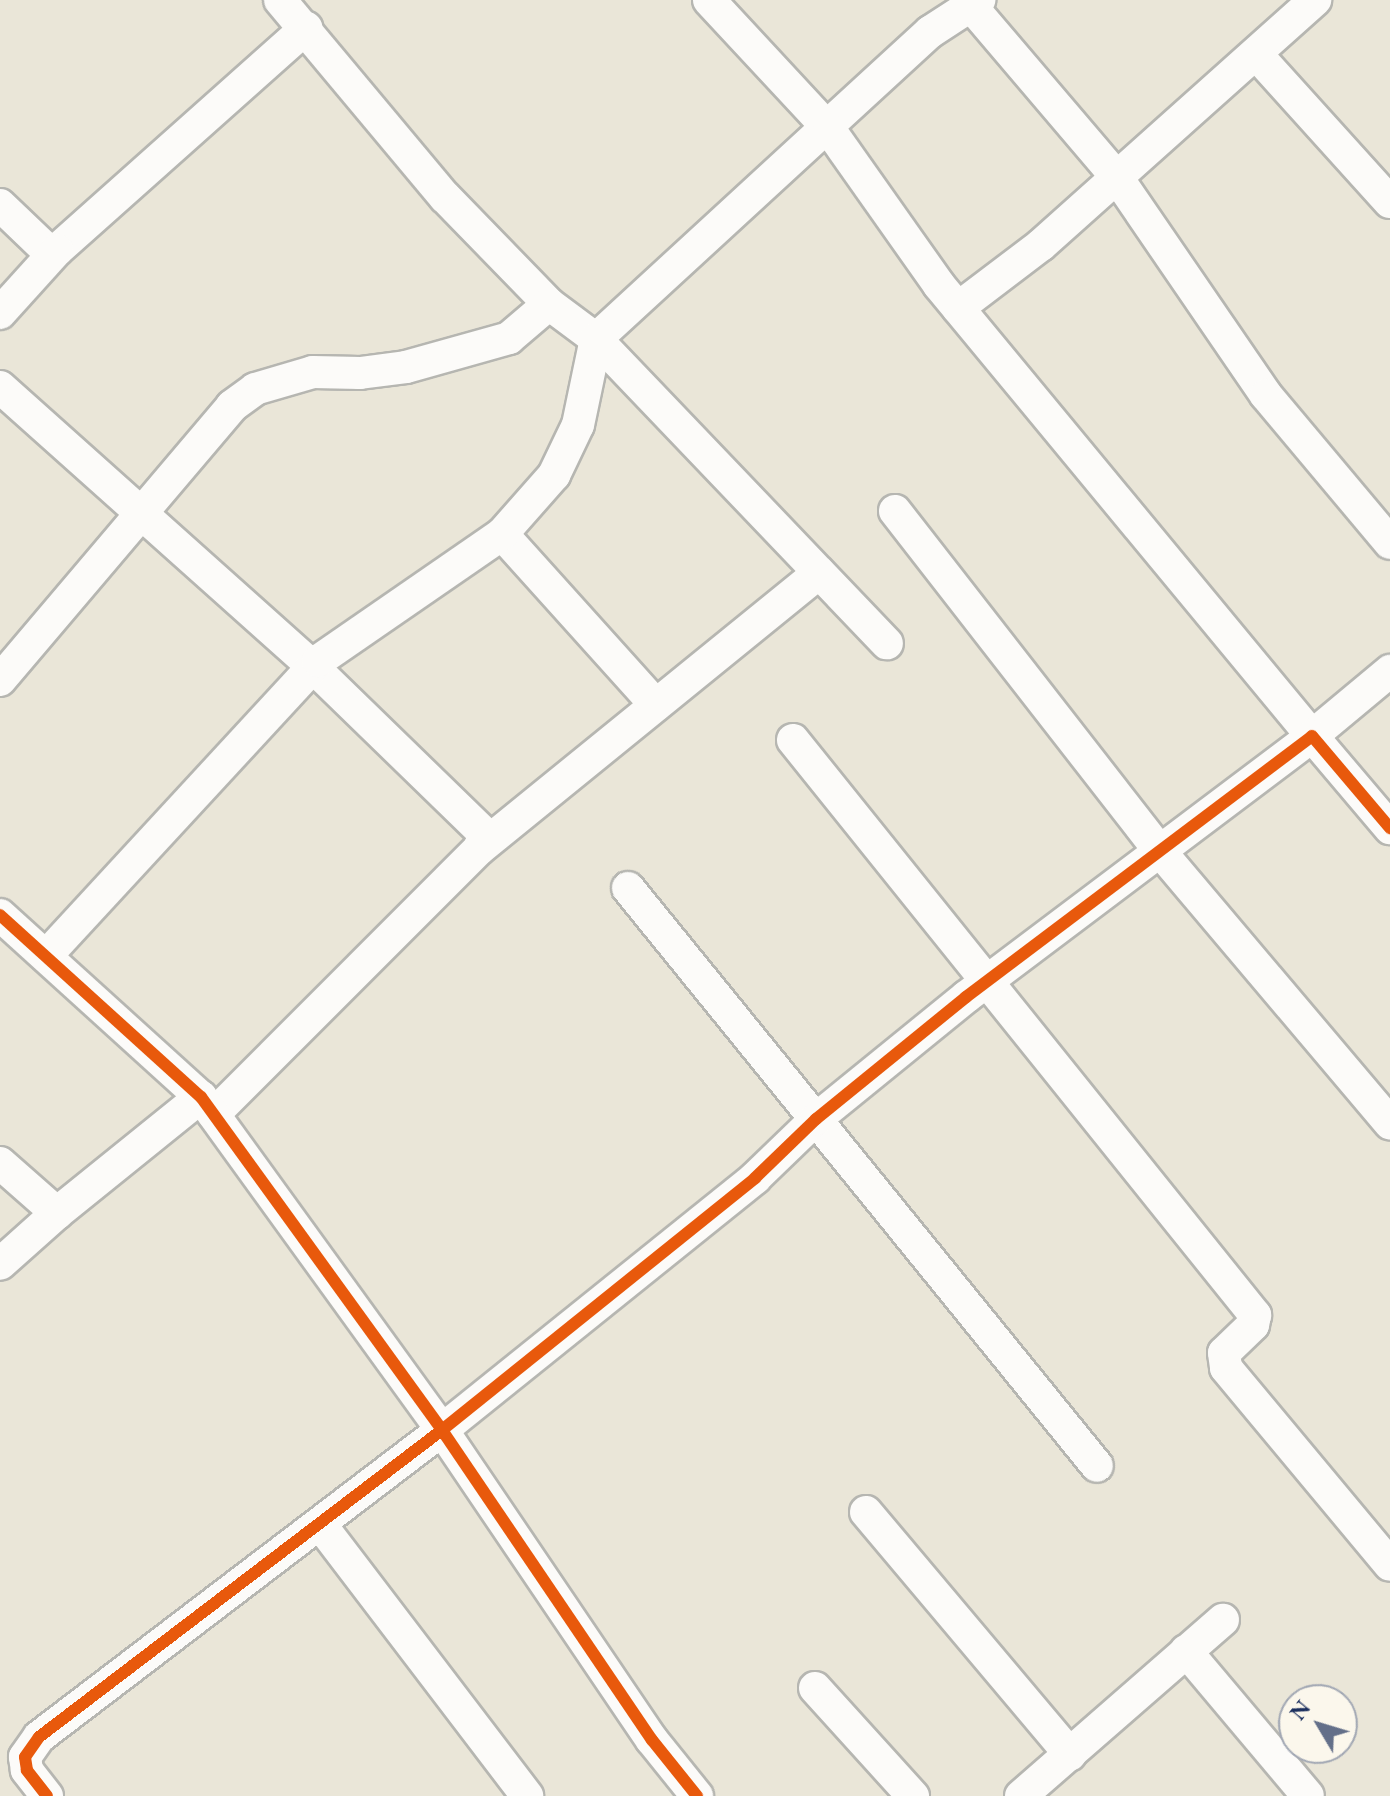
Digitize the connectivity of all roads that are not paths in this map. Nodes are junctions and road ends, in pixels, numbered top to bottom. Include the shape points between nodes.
1 (280, 0) edge
2 (709, 0) edge
3 (1315, 0) edge
4 (972, 2) edge
5 (306, 28) junction
6 (1257, 55) junction
7 (829, 129) junction
8 (1116, 176) junction
9 (1390, 202) edge
10 (0, 205) edge
11 (57, 250) junction
12 (549, 304) junction
13 (958, 308) junction
14 (0, 313) edge
15 (596, 339) junction
16 (0, 387) edge
17 (895, 511) dead end
18 (142, 515) junction
19 (502, 534) junction
20 (1390, 543) edge
21 (819, 573) junction
22 (887, 643) dead end
23 (313, 667) junction
24 (1390, 671) edge
25 (0, 680) edge
26 (656, 705) junction
27 (1312, 736) junction
28 (793, 740) dead end
29 (1390, 828) edge
30 (479, 849) junction
31 (1159, 850) junction
32 (628, 888) dead end
33 (0, 915) edge
34 (46, 956) junction
35 (987, 980) junction
36 (208, 1106) junction
37 (816, 1119) junction
38 (1390, 1123) edge
39 (0, 1163) edge
40 (57, 1213) junction
41 (0, 1264) edge
42 (442, 1430) junction
43 (1097, 1466) dead end
44 (866, 1512) dead end
45 (320, 1524) junction
46 (1390, 1565) edge
47 (1223, 1620) dead end
48 (1186, 1651) junction
49 (815, 1688) dead end
50 (1070, 1754) junction
51 (1023, 1795) edge
52 (47, 1796) edge
53 (527, 1796) edge
54 (697, 1796) edge
55 (913, 1796) edge
56 (1308, 1796) edge

1 - 5 street
2 - 7 street
3 - 6 street
4 - 7 street via 930,32
4 - 8 street
5 - 11 street
5 - 12 street via 445,197
6 - 8 street
6 - 9 street
7 - 13 street
7 - 15 street
8 - 13 street via 1041,245
8 - 20 street via 1266,395
10 - 11 street via 45,248
11 - 14 street
12 - 15 street
12 - 18 street via 509,338 406,367 313,372 255,389 232,406
13 - 27 street
15 - 19 street via 578,425 560,462
15 - 21 street
16 - 18 street
17 - 31 street
18 - 23 street
18 - 25 street
19 - 23 street
19 - 26 street
21 - 22 street
21 - 26 street
23 - 30 street via 481,829 485,842
23 - 34 street
24 - 27 street
26 - 30 street
27 - 29 street
27 - 31 street
28 - 35 street
30 - 36 street
31 - 35 street
31 - 38 street
32 - 37 street
33 - 34 street
34 - 36 street
35 - 37 street
35 - 46 street via 1255,1315 1253,1325 1224,1353 1226,1368
36 - 40 street
36 - 42 street
37 - 42 street via 755,1178
37 - 43 street
39 - 40 street
40 - 41 street
42 - 45 street
42 - 54 street via 652,1740
44 - 50 street
45 - 52 street via 33,1743 25,1757 27,1770
45 - 53 street
47 - 48 street
48 - 50 street
48 - 56 street
49 - 55 street
50 - 51 street

